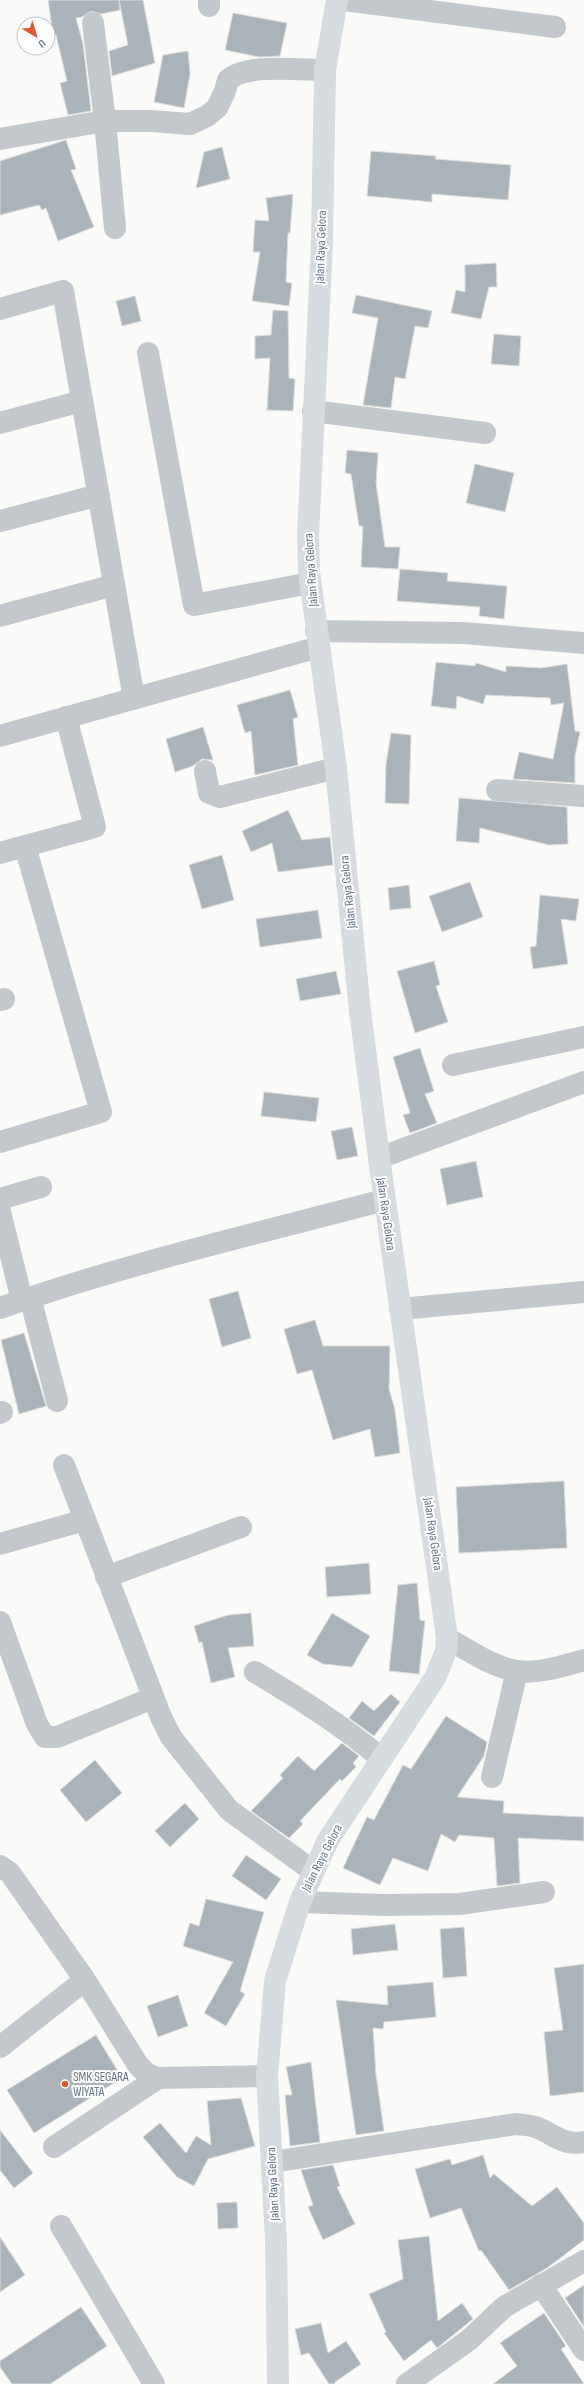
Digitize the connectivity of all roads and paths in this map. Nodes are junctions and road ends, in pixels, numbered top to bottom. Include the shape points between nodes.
1 (337, 0) edge
2 (344, 0) edge
3 (93, 23) dead end
4 (555, 27) dead end
5 (325, 70) junction
6 (106, 121) junction
7 (0, 139) edge
8 (114, 228) dead end
9 (0, 309) edge
10 (148, 353) dead end
11 (82, 401) junction
12 (313, 411) junction
13 (0, 423) edge
14 (484, 433) dead end
15 (99, 495) junction
16 (0, 522) edge
17 (310, 583) junction
18 (114, 584) junction
19 (0, 616) edge
20 (318, 639) junction
21 (584, 643) edge
22 (134, 699) junction
23 (66, 717) junction
24 (0, 736) edge
25 (336, 768) junction
26 (205, 771) dead end
27 (497, 790) dead end
28 (584, 796) edge
29 (25, 846) junction
30 (0, 852) edge
31 (584, 1037) edge
32 (453, 1065) dead end
33 (584, 1082) edge
34 (0, 1142) edge
35 (379, 1158) junction
36 (41, 1187) dead end
37 (0, 1199) edge
38 (384, 1200) junction
39 (0, 1212) edge
40 (584, 1292) edge
41 (26, 1299) junction
42 (0, 1308) edge
43 (400, 1309) junction
44 (58, 1401) dead end
45 (64, 1465) dead end
46 (85, 1520) junction
47 (241, 1527) dead end
48 (0, 1544) edge
49 (106, 1577) junction
50 (0, 1622) edge
51 (447, 1638) junction
52 (584, 1660) edge
53 (517, 1670) junction
54 (255, 1672) dead end
55 (154, 1698) junction
56 (381, 1758) junction
57 (492, 1777) dead end
58 (0, 1866) edge
59 (313, 1871) junction
60 (544, 1892) dead end
61 (300, 1902) junction
62 (85, 1980) junction
63 (0, 2047) edge
64 (267, 2076) junction
65 (158, 2078) junction
66 (584, 2142) edge
67 (54, 2147) dead end
68 (272, 2162) junction
69 (61, 2226) dead end
70 (584, 2261) edge
71 (541, 2284) junction
72 (584, 2350) edge
73 (154, 2384) edge
74 (278, 2384) edge
75 (407, 2384) edge

1 - 5 street, Jalan Raya Gelora
2 - 4 street
3 - 6 street
5 - 6 street via 250,70 236,73 228,80 217,108 190,124 151,120
5 - 12 street, Jalan Raya Gelora via 322,243
6 - 7 street
6 - 8 street
9 - 11 street via 63,291
10 - 17 street via 194,605
11 - 13 street
11 - 15 street
12 - 14 street
12 - 17 street, Jalan Raya Gelora via 308,536
15 - 16 street
15 - 18 street
17 - 20 street, Jalan Raya Gelora
18 - 19 street
18 - 22 street
20 - 21 street via 463,633
20 - 22 street
20 - 25 street, Jalan Raya Gelora
22 - 23 street
23 - 24 street
23 - 29 street via 95,827
25 - 26 street via 220,797 209,793
25 - 35 street, Jalan Raya Gelora via 360,1011
27 - 28 street
29 - 30 street
29 - 34 street via 101,1112
31 - 32 street
33 - 35 street
35 - 38 street, Jalan Raya Gelora
36 - 37 street
38 - 41 street
38 - 43 street, Jalan Raya Gelora
39 - 41 street
40 - 43 street
41 - 42 street
41 - 44 street
43 - 51 street, Jalan Raya Gelora
45 - 46 street
46 - 48 street
46 - 49 street
47 - 49 street
49 - 55 street
50 - 55 street via 37,1724 47,1737 57,1736
51 - 53 street via 493,1663
51 - 56 street, Jalan Raya Gelora via 446,1651 435,1678
52 - 53 street via 545,1670
53 - 57 street
54 - 56 street via 314,1707
55 - 59 street via 171,1737 229,1810
56 - 59 street, Jalan Raya Gelora via 328,1840
58 - 62 street via 10,1873
59 - 61 street, Jalan Raya Gelora
60 - 61 street via 459,1904
61 - 64 street, Jalan Raya Gelora via 275,1981
62 - 63 street
62 - 65 street via 138,2065 147,2074
64 - 65 street
64 - 68 street, Jalan Raya Gelora
65 - 67 street
66 - 68 street via 568,2143 557,2140 539,2128 516,2124
68 - 74 street, Jalan Raya Gelora
69 - 73 street
70 - 71 street
71 - 72 street
71 - 75 street via 504,2307 469,2340

